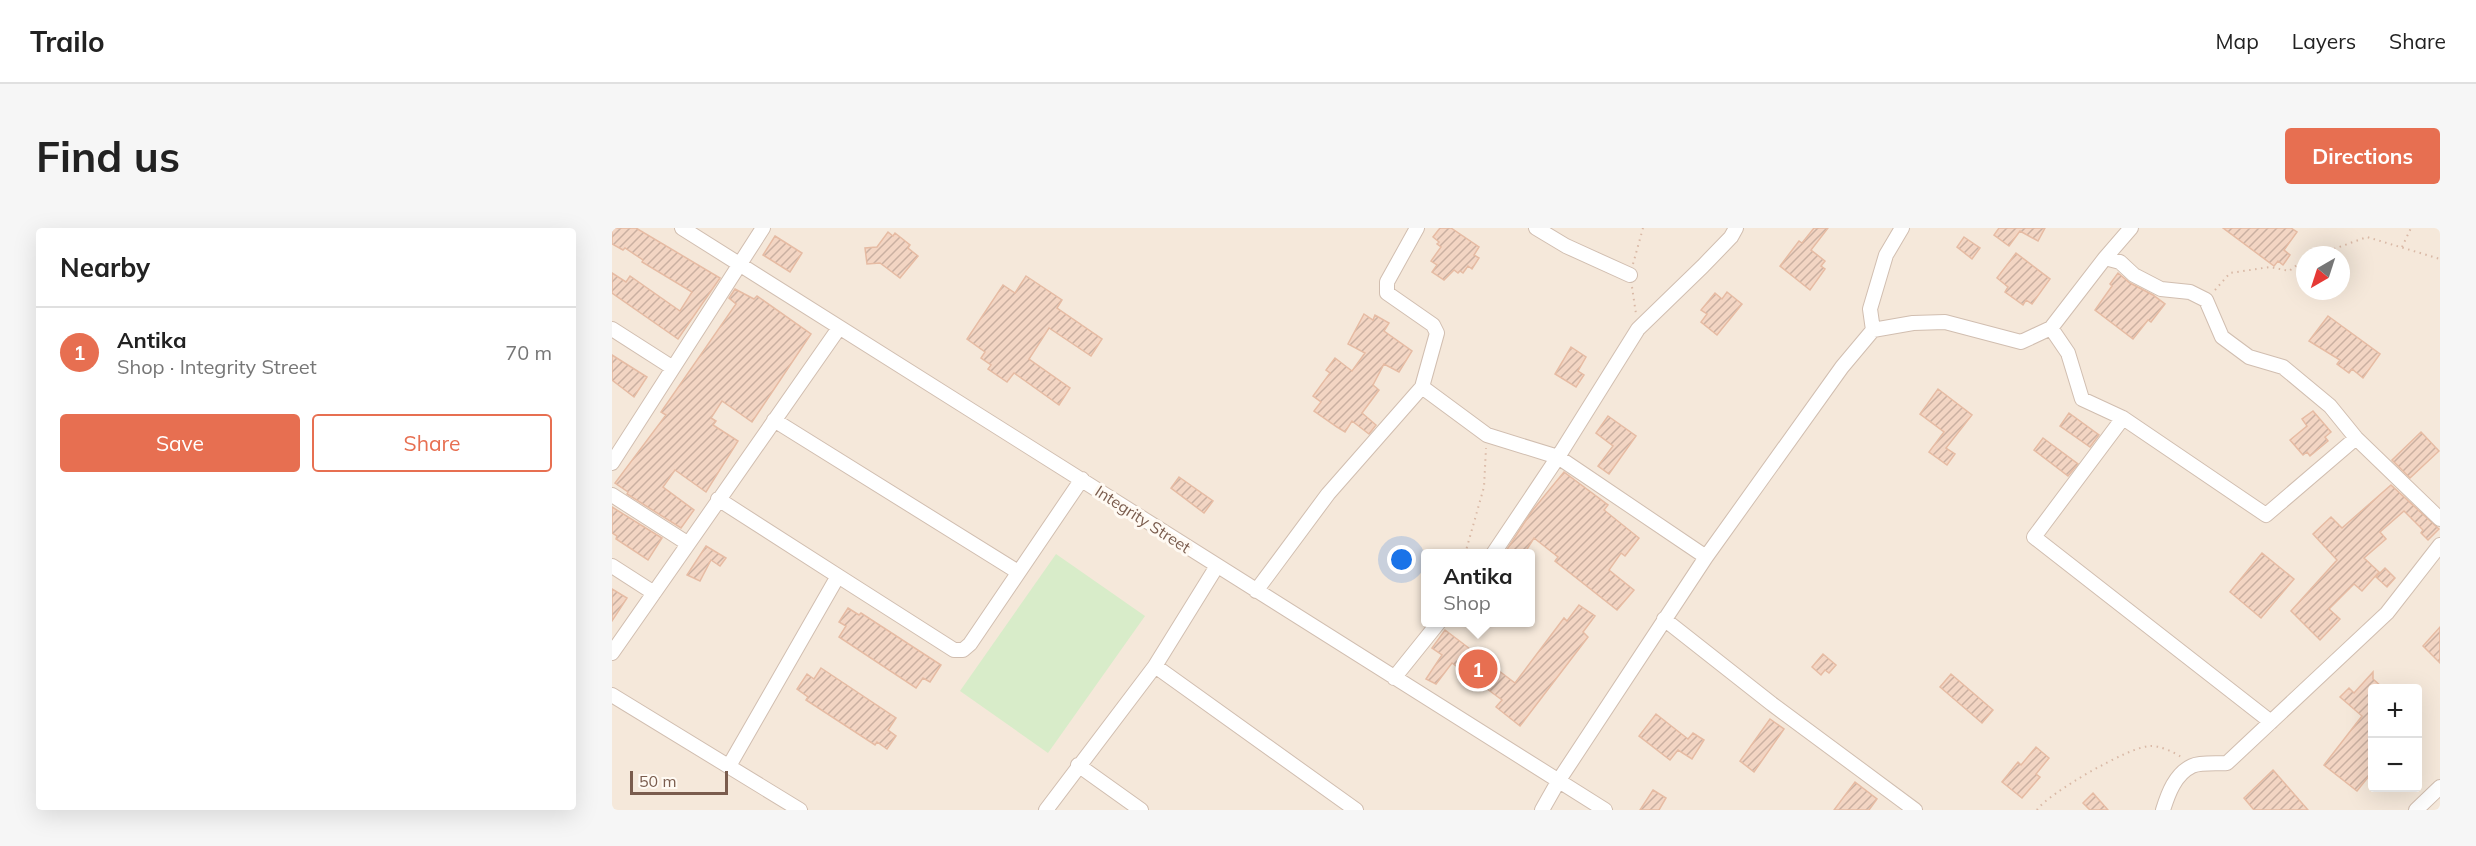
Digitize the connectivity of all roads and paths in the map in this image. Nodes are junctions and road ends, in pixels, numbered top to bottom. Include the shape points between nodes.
1 (682, 228) edge
2 (764, 228) edge
3 (1417, 228) edge
4 (1536, 228) edge
5 (1736, 228) edge
6 (1902, 228) edge
7 (2131, 228) edge
8 (2411, 228) edge
9 (2342, 246) edge
10 (2402, 247) junction
11 (2105, 258) junction
12 (2440, 259) edge
13 (739, 265) junction
14 (2296, 266) edge
15 (1630, 275) dead end
16 (2206, 300) junction
17 (839, 328) junction
18 (2051, 328) junction
19 (612, 329) edge
20 (1873, 330) junction
21 (673, 368) junction
22 (1422, 387) junction
23 (2123, 418) junction
24 (774, 420) junction
25 (1487, 435) junction
26 (2356, 438) junction
27 (1558, 457) junction
28 (612, 463) edge
29 (1082, 479) junction
30 (612, 495) edge
31 (718, 499) junction
32 (2440, 519) edge
33 (687, 543) junction
34 (2440, 545) edge
35 (1466, 549) edge
36 (1495, 549) edge
37 (1706, 557) junction
38 (612, 566) edge
39 (1217, 566) junction
40 (1018, 572) junction
41 (838, 576) junction
42 (1256, 591) junction
43 (654, 593) junction
44 (1664, 619) junction
45 (1435, 627) edge
46 (612, 653) edge
47 (1155, 666) junction
48 (1394, 678) junction
49 (612, 695) edge
50 (2271, 723) junction
51 (1078, 765) junction
52 (729, 766) junction
53 (2193, 766) junction
54 (1559, 780) junction
55 (2440, 787) edge
56 (2427, 800) junction
57 (2440, 807) edge
58 (800, 810) edge
59 (1046, 810) edge
60 (1141, 810) edge
61 (1356, 810) edge
62 (1542, 810) edge
63 (1605, 810) edge
64 (1916, 810) edge
65 (2037, 810) edge
66 (2163, 810) edge
67 (2416, 810) edge

1 - 13 street, Integrity Street
2 - 13 street
3 - 22 street via 1387,282 1387,293 1433,325 1437,333
4 - 15 street
5 - 27 street via 1710,259 1638,328
6 - 20 street via 1886,255 1870,309
7 - 11 street
8 - 10 path
9 - 10 path via 2367,237
10 - 12 path
11 - 16 street via 2120,261 2134,275 2161,289 2190,292
11 - 18 street
13 - 17 street, Integrity Street
13 - 21 street
14 - 16 path via 2289,271 2270,267 2230,273
16 - 26 street via 2222,337 2249,357 2283,367 2330,406
17 - 24 street
17 - 29 street, Integrity Street
18 - 20 street via 2021,342 1945,322 1914,322
18 - 23 street via 2068,353 2082,399
19 - 21 street
20 - 37 street via 1842,367
21 - 28 street
22 - 25 street
22 - 42 street via 1328,494
23 - 26 street via 2266,514
23 - 50 street via 2034,537
24 - 31 street
24 - 40 street
25 - 27 street
25 - 35 path via 1484,487
26 - 32 street
27 - 36 street
27 - 37 street
29 - 39 street, Integrity Street
29 - 40 street
30 - 33 street
31 - 33 street
31 - 41 street
33 - 43 street
34 - 50 street via 2387,613
37 - 44 street
38 - 43 street
39 - 42 street, Integrity Street
39 - 47 street
40 - 41 street via 963,650 954,650
41 - 52 street
42 - 48 street, Integrity Street
43 - 46 street
44 - 54 street
44 - 64 street
45 - 48 street
47 - 51 street
47 - 61 street
48 - 54 street, Integrity Street
49 - 52 street
50 - 53 street via 2227,762
51 - 59 street
51 - 60 street
52 - 58 street
53 - 65 path via 2176,754 2150,745 2117,757 2068,784 2042,801
53 - 66 street via 2169,790
54 - 62 street
54 - 63 street, Integrity Street
55 - 56 street
56 - 57 street
56 - 67 street

